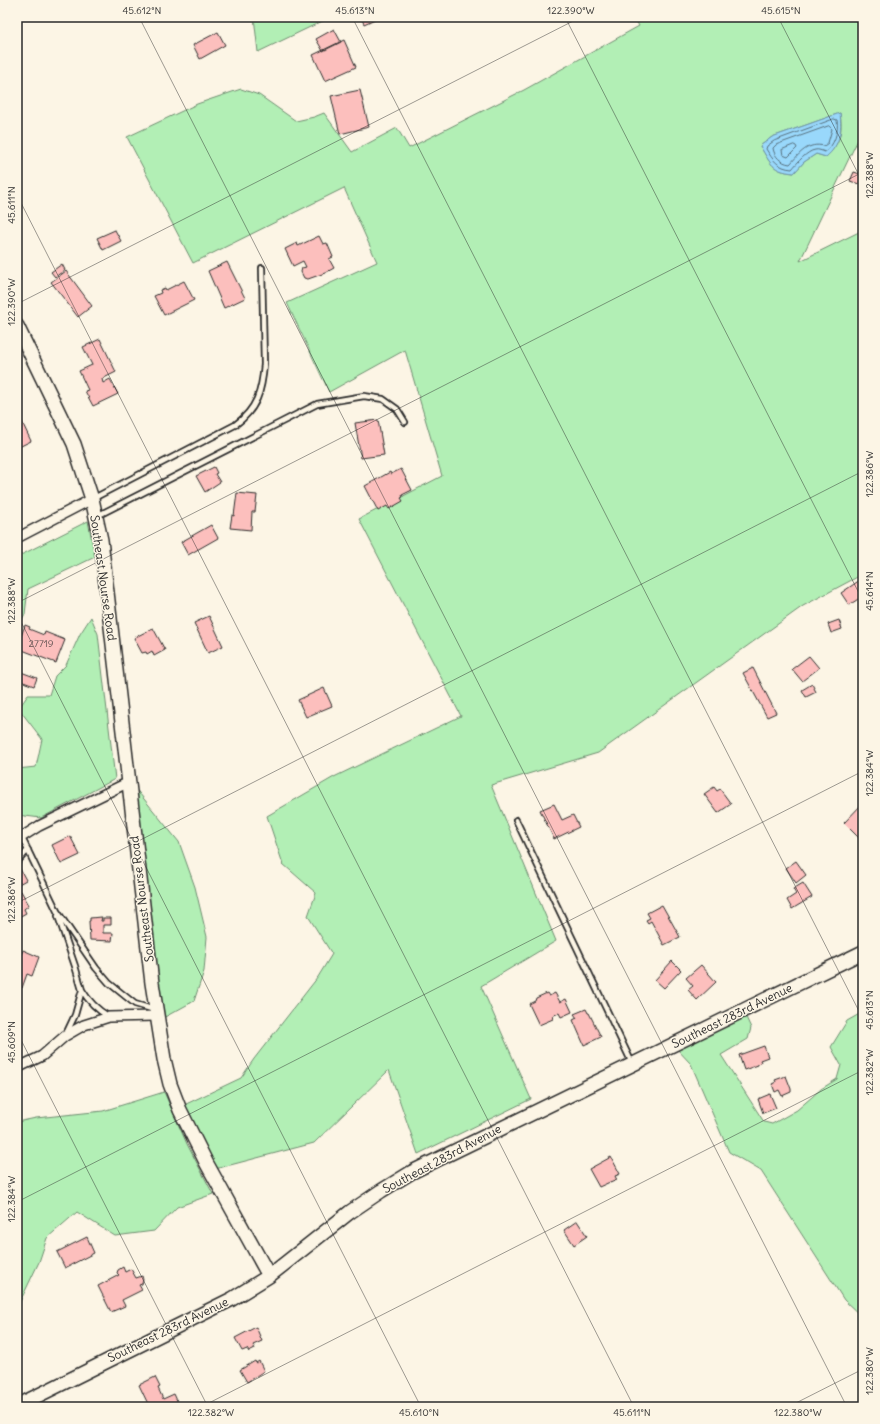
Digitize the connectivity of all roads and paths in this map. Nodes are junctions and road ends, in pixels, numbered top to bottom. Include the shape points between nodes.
1 (262, 268) dead end
2 (17, 326) edge
3 (405, 422) dead end
4 (92, 499) junction
5 (96, 516) junction
6 (17, 538) edge
7 (128, 782) junction
8 (516, 820) dead end
9 (19, 839) edge
10 (28, 850) junction
11 (17, 862) edge
12 (57, 911) junction
13 (863, 952) edge
14 (82, 990) junction
15 (156, 1013) junction
16 (109, 1017) junction
17 (65, 1036) junction
18 (633, 1064) junction
19 (17, 1068) edge
20 (269, 1276) junction
21 (17, 1406) edge

1 - 4 lane via 263,380 251,411 235,425
2 - 4 street, Southeast Nourse Road via 74,444
3 - 5 lane via 397,409 383,399 364,396 317,404
4 - 5 street, Southeast Nourse Road
4 - 6 street
5 - 7 street, Southeast Nourse Road via 101,540
7 - 9 street via 39,826
7 - 15 street, Southeast Nourse Road
8 - 18 lane
9 - 10 lane
10 - 11 lane
10 - 12 lane
12 - 14 lane
12 - 15 lane via 109,983 135,1004
13 - 18 street, Southeast 283rd Avenue
14 - 16 lane via 90,1002
14 - 17 lane via 75,1015
15 - 16 street
15 - 20 street, Southeast Nourse Road via 170,1084 180,1110
16 - 17 street via 84,1025
17 - 19 street via 42,1056
18 - 20 street, Southeast 283rd Avenue via 412,1172 350,1212
20 - 21 street, Southeast 283rd Avenue via 232,1299

